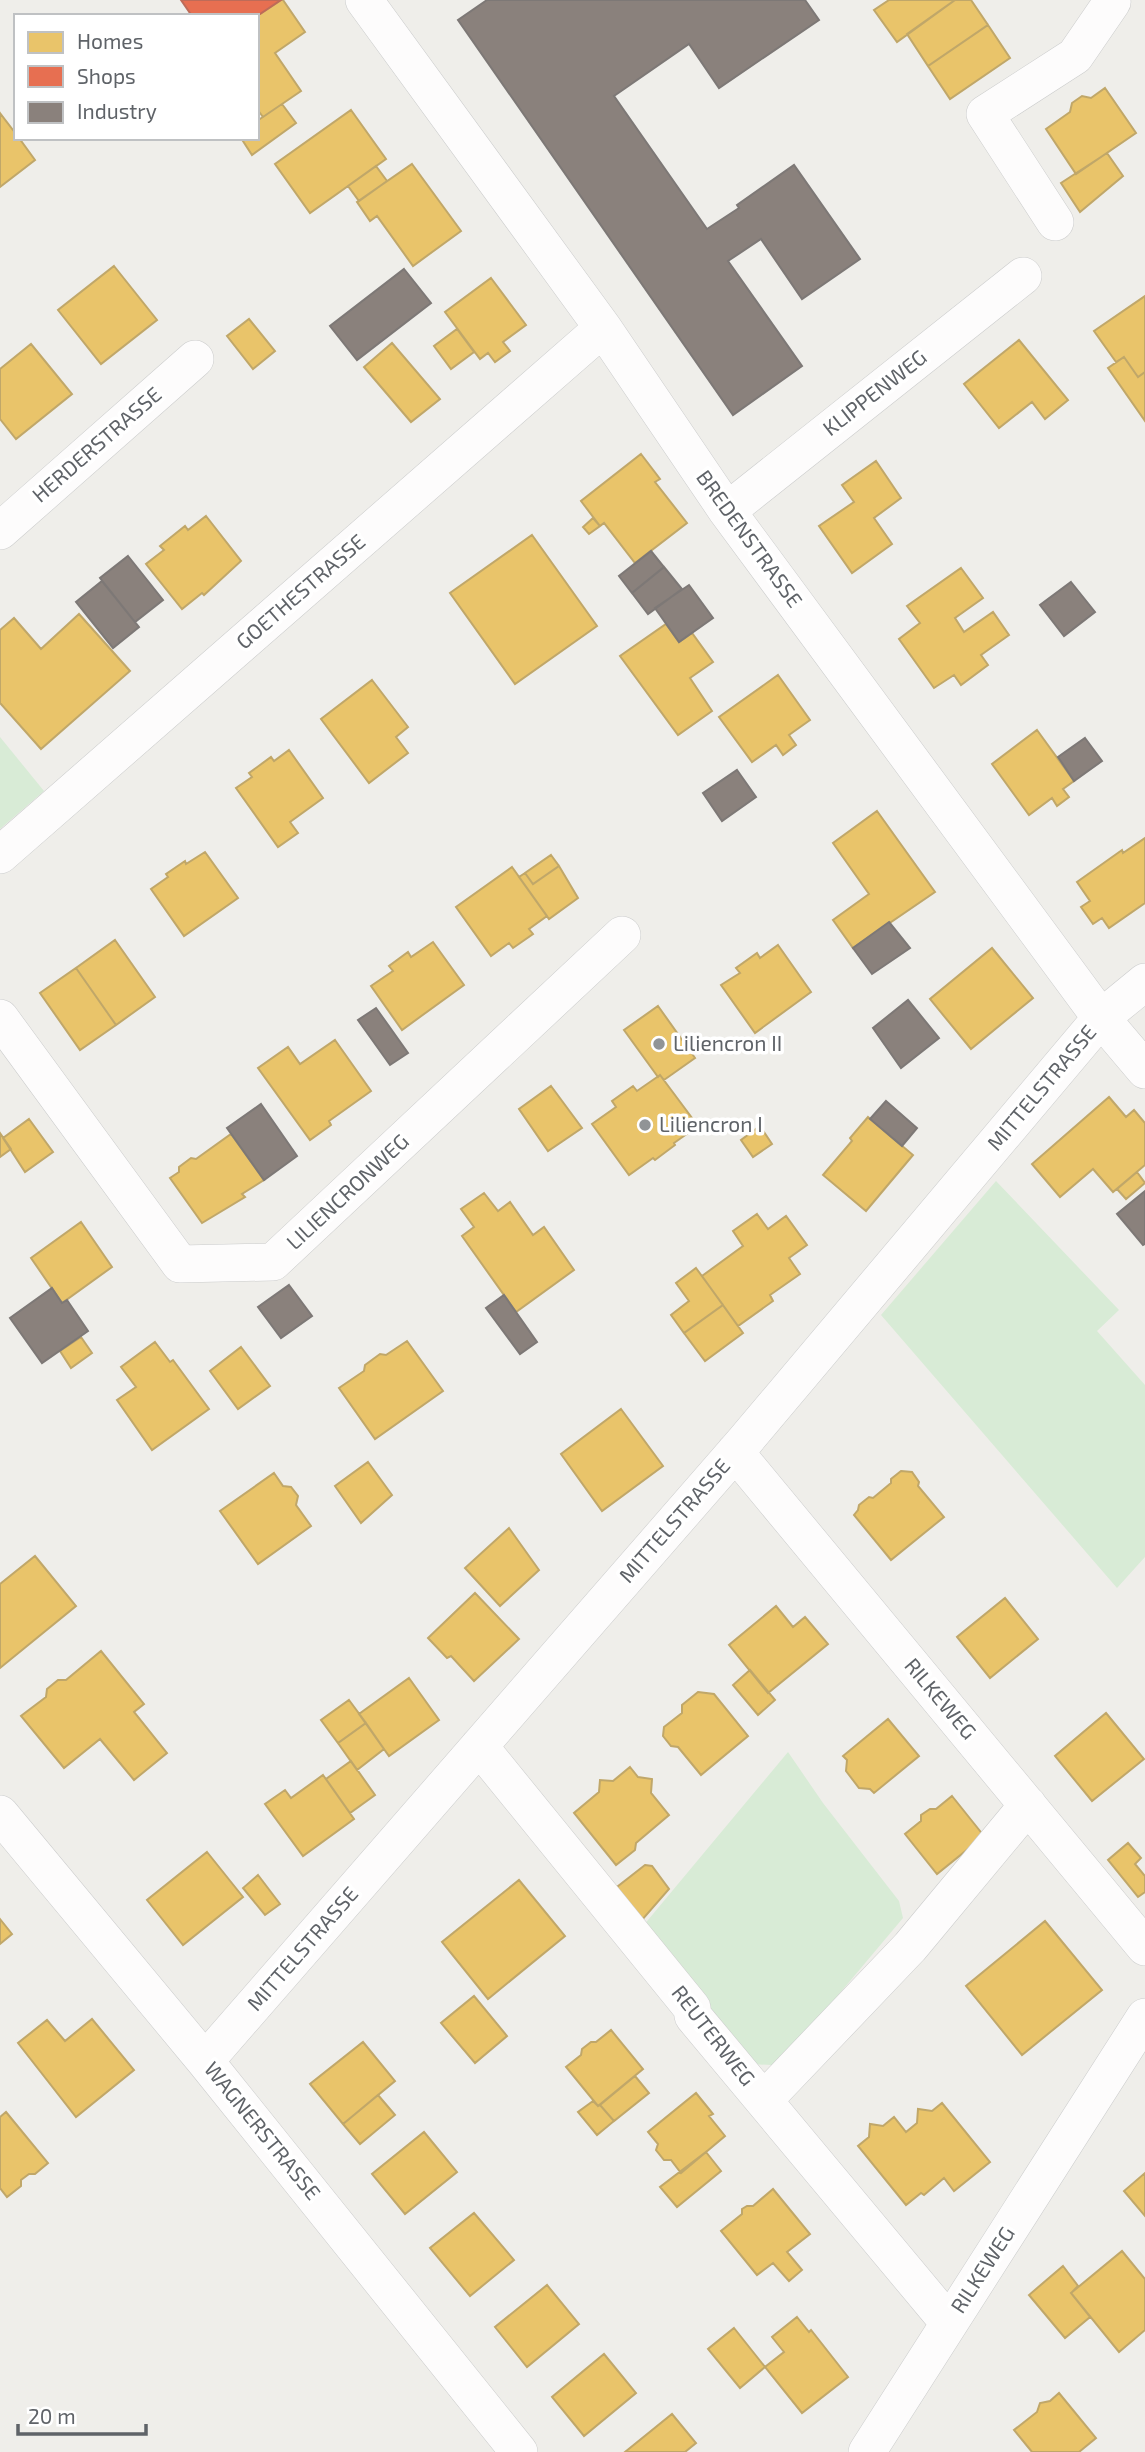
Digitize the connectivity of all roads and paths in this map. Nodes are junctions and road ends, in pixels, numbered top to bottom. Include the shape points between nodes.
1 (364, 0) edge
2 (1111, 0) edge
3 (1055, 222) dead end
4 (1023, 276) dead end
5 (603, 328) junction
6 (195, 359) dead end
7 (727, 510) junction
8 (0, 531) edge
9 (0, 855) edge
10 (622, 935) dead end
11 (1145, 982) edge
12 (0, 1018) edge
13 (1101, 1018) junction
14 (1145, 1070) edge
15 (735, 1452) junction
16 (479, 1746) junction
17 (1028, 1805) junction
18 (0, 1814) edge
19 (1145, 1947) edge
20 (1145, 2017) edge
21 (205, 2061) junction
22 (764, 2100) junction
23 (949, 2323) junction
24 (519, 2452) edge
25 (867, 2452) edge

1 - 5 street, BREDENSTRASSE
2 - 3 street via 1075,56 985,114
4 - 7 street, KLIPPENWEG
5 - 7 street, BREDENSTRASSE
5 - 9 street, GOETHESTRASSE
6 - 8 street, HERDERSTRASSE
7 - 13 street, BREDENSTRASSE
10 - 12 street, LILIENCRONWEG via 274,1262 180,1264
11 - 13 street, MITTELSTRASSE
13 - 14 street, BREDENSTRASSE
13 - 15 street, MITTELSTRASSE
15 - 16 street, MITTELSTRASSE
15 - 17 street, RILKEWEG
16 - 21 street, MITTELSTRASSE
16 - 22 street, REUTERWEG
17 - 19 street, RILKEWEG
17 - 22 street via 910,1947
18 - 21 street, WAGNERSTRASSE
20 - 23 street, RILKEWEG
21 - 24 street, WAGNERSTRASSE
22 - 23 street, REUTERWEG
23 - 25 street, RILKEWEG

